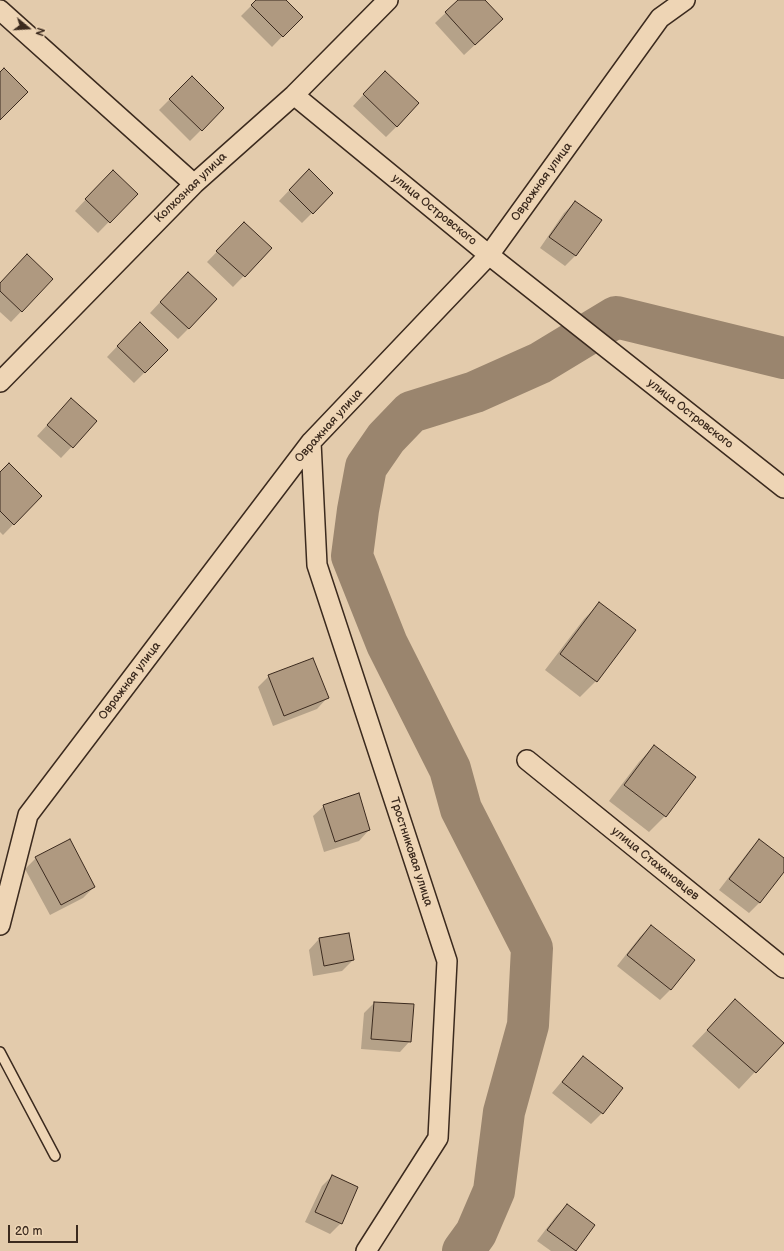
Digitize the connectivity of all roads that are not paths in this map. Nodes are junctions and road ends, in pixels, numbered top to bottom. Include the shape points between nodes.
1 (388, 0) edge
2 (686, 0) edge
3 (0, 10) edge
4 (294, 95) junction
5 (194, 184) junction
6 (489, 255) junction
7 (0, 382) edge
8 (311, 442) junction
9 (784, 488) edge
10 (526, 760) dead end
11 (0, 925) edge
12 (784, 968) edge
13 (0, 1052) edge
14 (55, 1156) dead end
15 (366, 1251) edge

1 - 4 street, Колхозная улица
2 - 6 street, Овражная улица via 660,18
3 - 5 street
4 - 5 street, Колхозная улица
4 - 6 street, улица Островского
5 - 7 street, Колхозная улица
6 - 8 street, Овражная улица
6 - 9 street, улица Островского
8 - 11 street, Овражная улица via 28,815
8 - 15 street, Тростниковая улица via 316,565 447,960 438,1138
10 - 12 street, улица Стахановцев
13 - 14 lane

